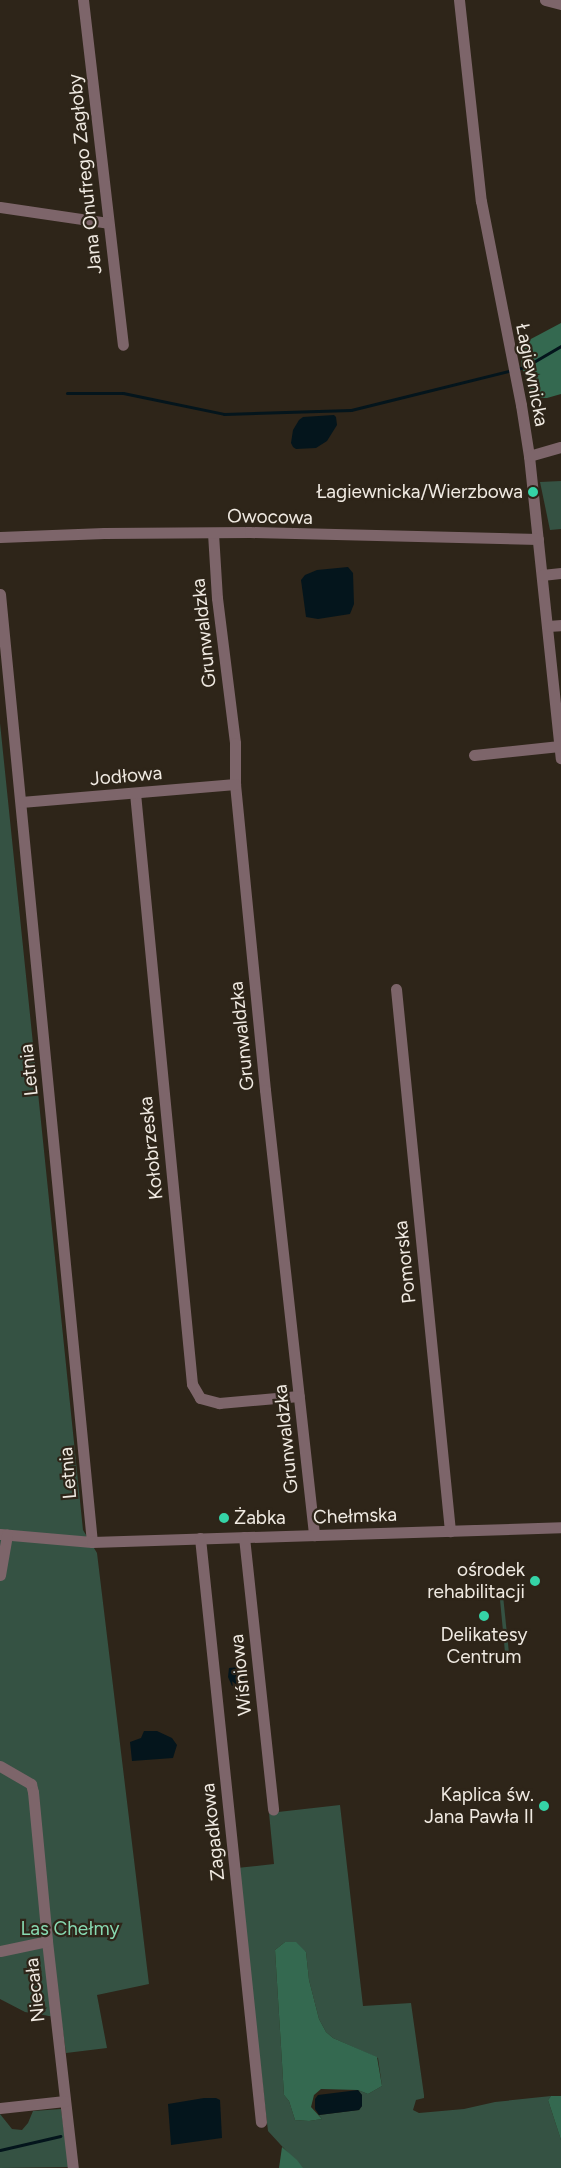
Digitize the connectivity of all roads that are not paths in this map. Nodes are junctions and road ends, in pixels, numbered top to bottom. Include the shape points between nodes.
1 (83, 0) edge
2 (459, 0) edge
3 (546, 0) edge
4 (561, 4) edge
5 (0, 207) edge
6 (108, 223) junction
7 (123, 345) dead end
8 (561, 447) edge
9 (529, 456) junction
10 (213, 533) junction
11 (0, 537) edge
12 (538, 539) junction
13 (561, 573) edge
14 (542, 575) junction
15 (0, 594) edge
16 (561, 625) edge
17 (548, 626) junction
18 (560, 731) edge
19 (560, 752) edge
20 (474, 755) dead end
21 (235, 784) junction
22 (135, 793) junction
23 (21, 802) junction
24 (396, 989) dead end
25 (299, 1396) junction
26 (561, 1527) edge
27 (450, 1531) junction
28 (4, 1534) edge
29 (314, 1535) junction
30 (244, 1537) junction
31 (200, 1538) junction
32 (92, 1542) junction
33 (0, 1575) edge
34 (0, 1766) edge
35 (273, 1809) dead end
36 (47, 1941) junction
37 (0, 1951) edge
38 (64, 2101) junction
39 (0, 2108) edge
40 (261, 2122) dead end
41 (73, 2168) edge

1 - 6 street, Jana Onufrego Zagłoby
2 - 9 street, Łagiewnicka via 481,201
3 - 4 street
5 - 6 street
6 - 7 street, Jana Onufrego Zagłoby
8 - 9 street
9 - 12 street, Łagiewnicka
10 - 11 street, Owocowa
10 - 12 street, Owocowa
10 - 21 street, Grunwaldzka via 217,598 235,743
12 - 14 street, Łagiewnicka
13 - 14 street
14 - 17 street, Łagiewnicka
15 - 23 street, Letnia
16 - 17 street
17 - 18 street, Łagiewnicka
18 - 19 street, Łagiewnicka
19 - 20 street
21 - 22 street, Jodłowa
21 - 25 street, Grunwaldzka
22 - 23 street, Jodłowa
22 - 25 street, Kołobrzeska via 192,1384 200,1398 219,1403
23 - 32 street, Letnia
24 - 27 street, Pomorska
25 - 29 street, Grunwaldzka
26 - 27 street, Chełmska
27 - 29 street, Chełmska
28 - 32 street, Chełmska
28 - 33 street
29 - 30 street, Chełmska
30 - 31 street, Chełmska
30 - 35 street, Wiśniowa
31 - 32 street, Chełmska
31 - 40 street, Zagadkowa
34 - 36 street, Niecała via 31,1784
36 - 37 street
36 - 38 street, Niecała
38 - 39 street
38 - 41 street, Niecała

